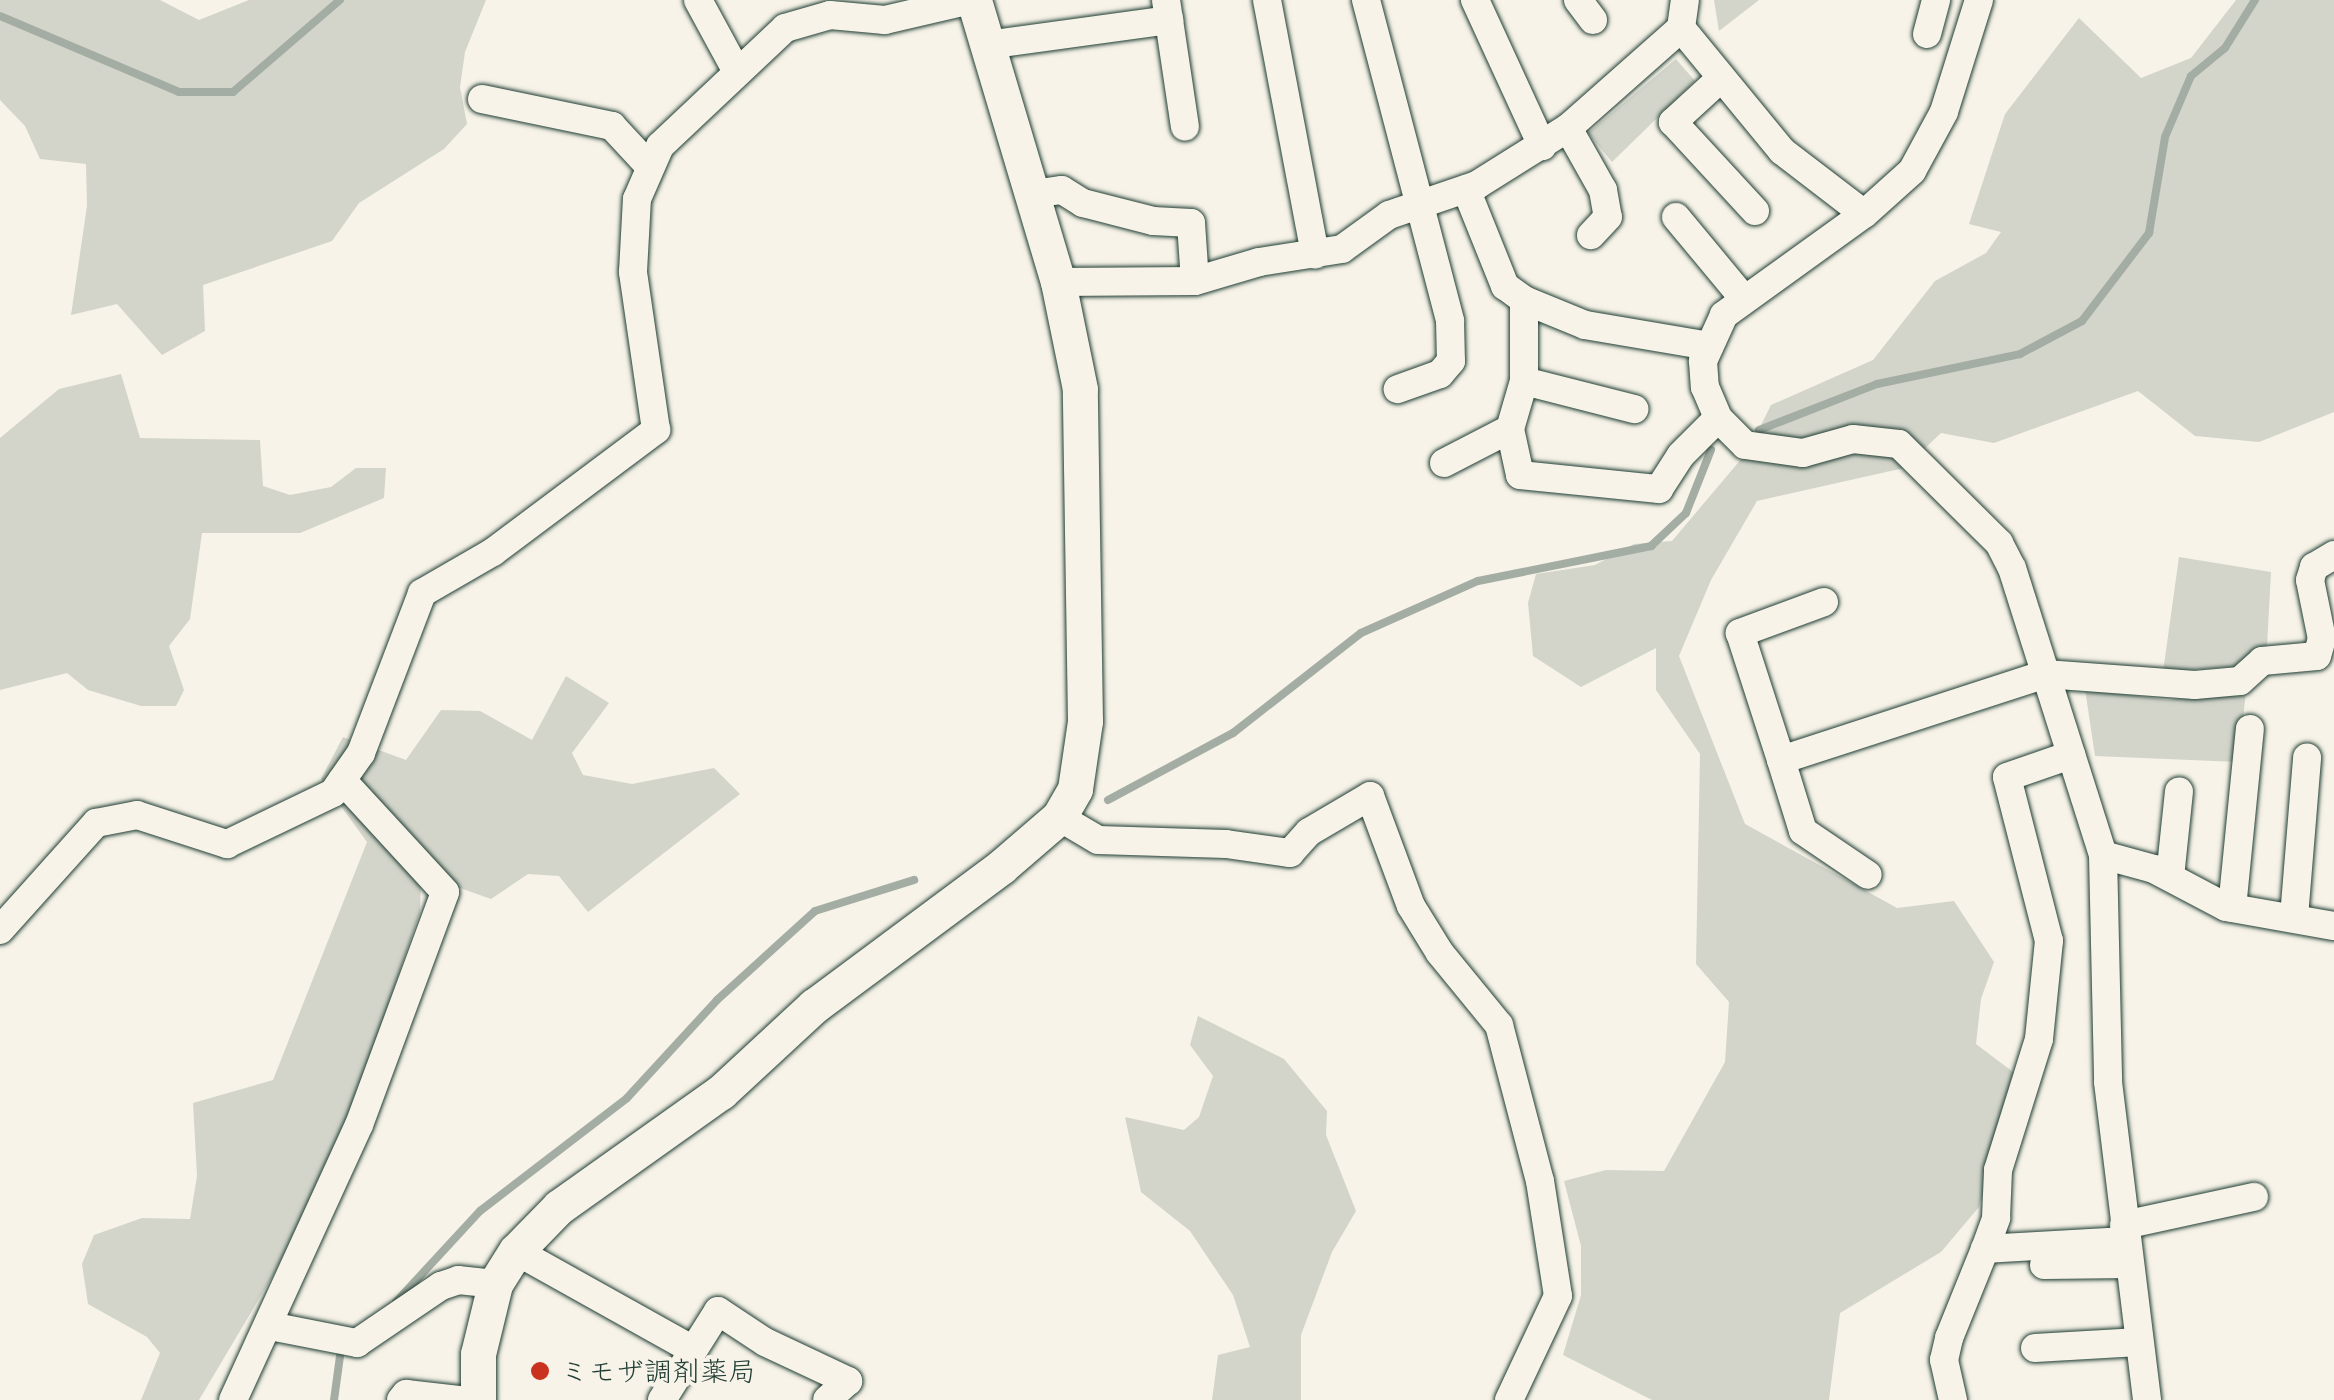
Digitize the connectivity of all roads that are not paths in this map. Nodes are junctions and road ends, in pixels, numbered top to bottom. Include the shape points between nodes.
1 (698, 0) edge
2 (972, 0) edge
3 (1267, 0) edge
4 (1366, 0) edge
5 (1475, 0) edge
6 (1685, 0) edge
7 (1936, 0) edge
8 (1979, 0) edge
9 (1168, 10) edge
10 (1680, 28) junction
11 (1927, 34) dead end
12 (987, 45) junction
13 (736, 70) junction
14 (1720, 79) junction
15 (482, 99) dead end
16 (1185, 128) dead end
17 (1568, 128) junction
18 (1542, 146) junction
19 (650, 168) junction
20 (1466, 189) junction
21 (1033, 194) junction
22 (1422, 204) junction
23 (1754, 210) dead end
24 (1864, 214) junction
25 (1676, 217) dead end
26 (1591, 235) dead end
27 (1315, 255) junction
28 (1058, 282) junction
29 (1195, 282) junction
30 (1744, 298) junction
31 (1524, 300) junction
32 (1708, 346) junction
33 (1524, 380) junction
34 (1398, 388) dead end
35 (1634, 409) dead end
36 (1718, 418) junction
37 (1510, 429) junction
38 (1444, 463) dead end
39 (2334, 555) edge
40 (1824, 602) dead end
41 (2326, 660) edge
42 (2045, 674) junction
43 (2250, 729) dead end
44 (2071, 755) junction
45 (2307, 758) dead end
46 (1781, 760) junction
47 (342, 780) junction
48 (2179, 791) dead end
49 (1059, 817) junction
50 (2103, 855) junction
51 (1868, 875) dead end
52 (2170, 877) junction
53 (2232, 908) junction
54 (2294, 917) junction
55 (2334, 926) edge
56 (0, 930) edge
57 (2254, 1197) dead end
58 (2126, 1243) junction
59 (1985, 1248) junction
60 (516, 1251) junction
61 (2044, 1265) dead end
62 (495, 1284) junction
63 (270, 1326) junction
64 (2140, 1342) junction
65 (2035, 1348) dead end
66 (692, 1349) junction
67 (232, 1400) edge
68 (401, 1400) edge
69 (459, 1400) edge
70 (478, 1400) edge
71 (662, 1400) edge
72 (827, 1400) edge
73 (1509, 1400) edge
74 (1953, 1400) edge
75 (2148, 1400) edge

1 - 13 street
2 - 12 street
2 - 13 street via 886,20 805,19
3 - 27 street
4 - 22 street
5 - 18 street
6 - 10 street
7 - 11 street
8 - 24 street via 1929,142 1912,170
9 - 12 street
9 - 16 street
10 - 14 street
10 - 17 street
12 - 21 street
13 - 19 street via 660,146
14 - 23 street via 1673,122
14 - 24 street via 1782,151
15 - 19 street via 612,126
17 - 18 street
17 - 26 street via 1603,190 1608,217
18 - 20 street
19 - 47 street via 637,200 633,272 656,430 494,552 422,593 361,752
20 - 22 street
20 - 31 street via 1505,286
21 - 28 street
21 - 29 street via 1062,190 1083,203 1153,221 1191,223
22 - 27 street via 1389,216 1342,250
22 - 34 street via 1419,218 1450,322 1451,362 1440,374
24 - 30 street
25 - 30 street
27 - 29 street via 1258,262
28 - 29 street
28 - 49 street via 1080,389 1085,721 1084,759
30 - 32 street via 1724,314
31 - 32 street via 1602,329
31 - 33 street
32 - 36 street via 1705,387
33 - 35 street
33 - 37 street
36 - 37 street via 1659,489 1520,476
36 - 42 street via 1745,444 1776,452 1877,438 1899,444 1924,463 1999,543
37 - 38 street
39 - 41 street via 2314,566 2310,580
40 - 46 street via 1740,633
41 - 42 street via 2262,661 2240,680 2195,685
42 - 44 street
42 - 46 street
43 - 53 street
44 - 50 street
44 - 59 street via 2007,778 2050,940 2035,1054 1998,1170 1996,1218
45 - 54 street
46 - 51 street via 1803,831
47 - 56 street via 297,815 227,844 137,815 96,823
47 - 63 street via 444,892 359,1125
48 - 52 street
49 - 60 street via 814,1006 721,1092 559,1207
49 - 73 street via 1098,840 1290,853 1309,832 1370,796 1412,906 1440,953 1499,1025 1540,1182 1558,1296
50 - 52 street
50 - 58 street via 2108,1082
52 - 53 street
53 - 54 street
54 - 55 street
57 - 58 street
58 - 59 street
58 - 61 street
58 - 64 street
59 - 74 street via 1948,1338 1944,1360
60 - 62 street
60 - 66 street
62 - 63 street via 458,1280 441,1286 357,1343
62 - 70 street via 478,1354
63 - 67 street
64 - 65 street
64 - 75 street
66 - 71 street
66 - 72 street via 718,1311 765,1342 848,1381
68 - 69 street via 406,1394

